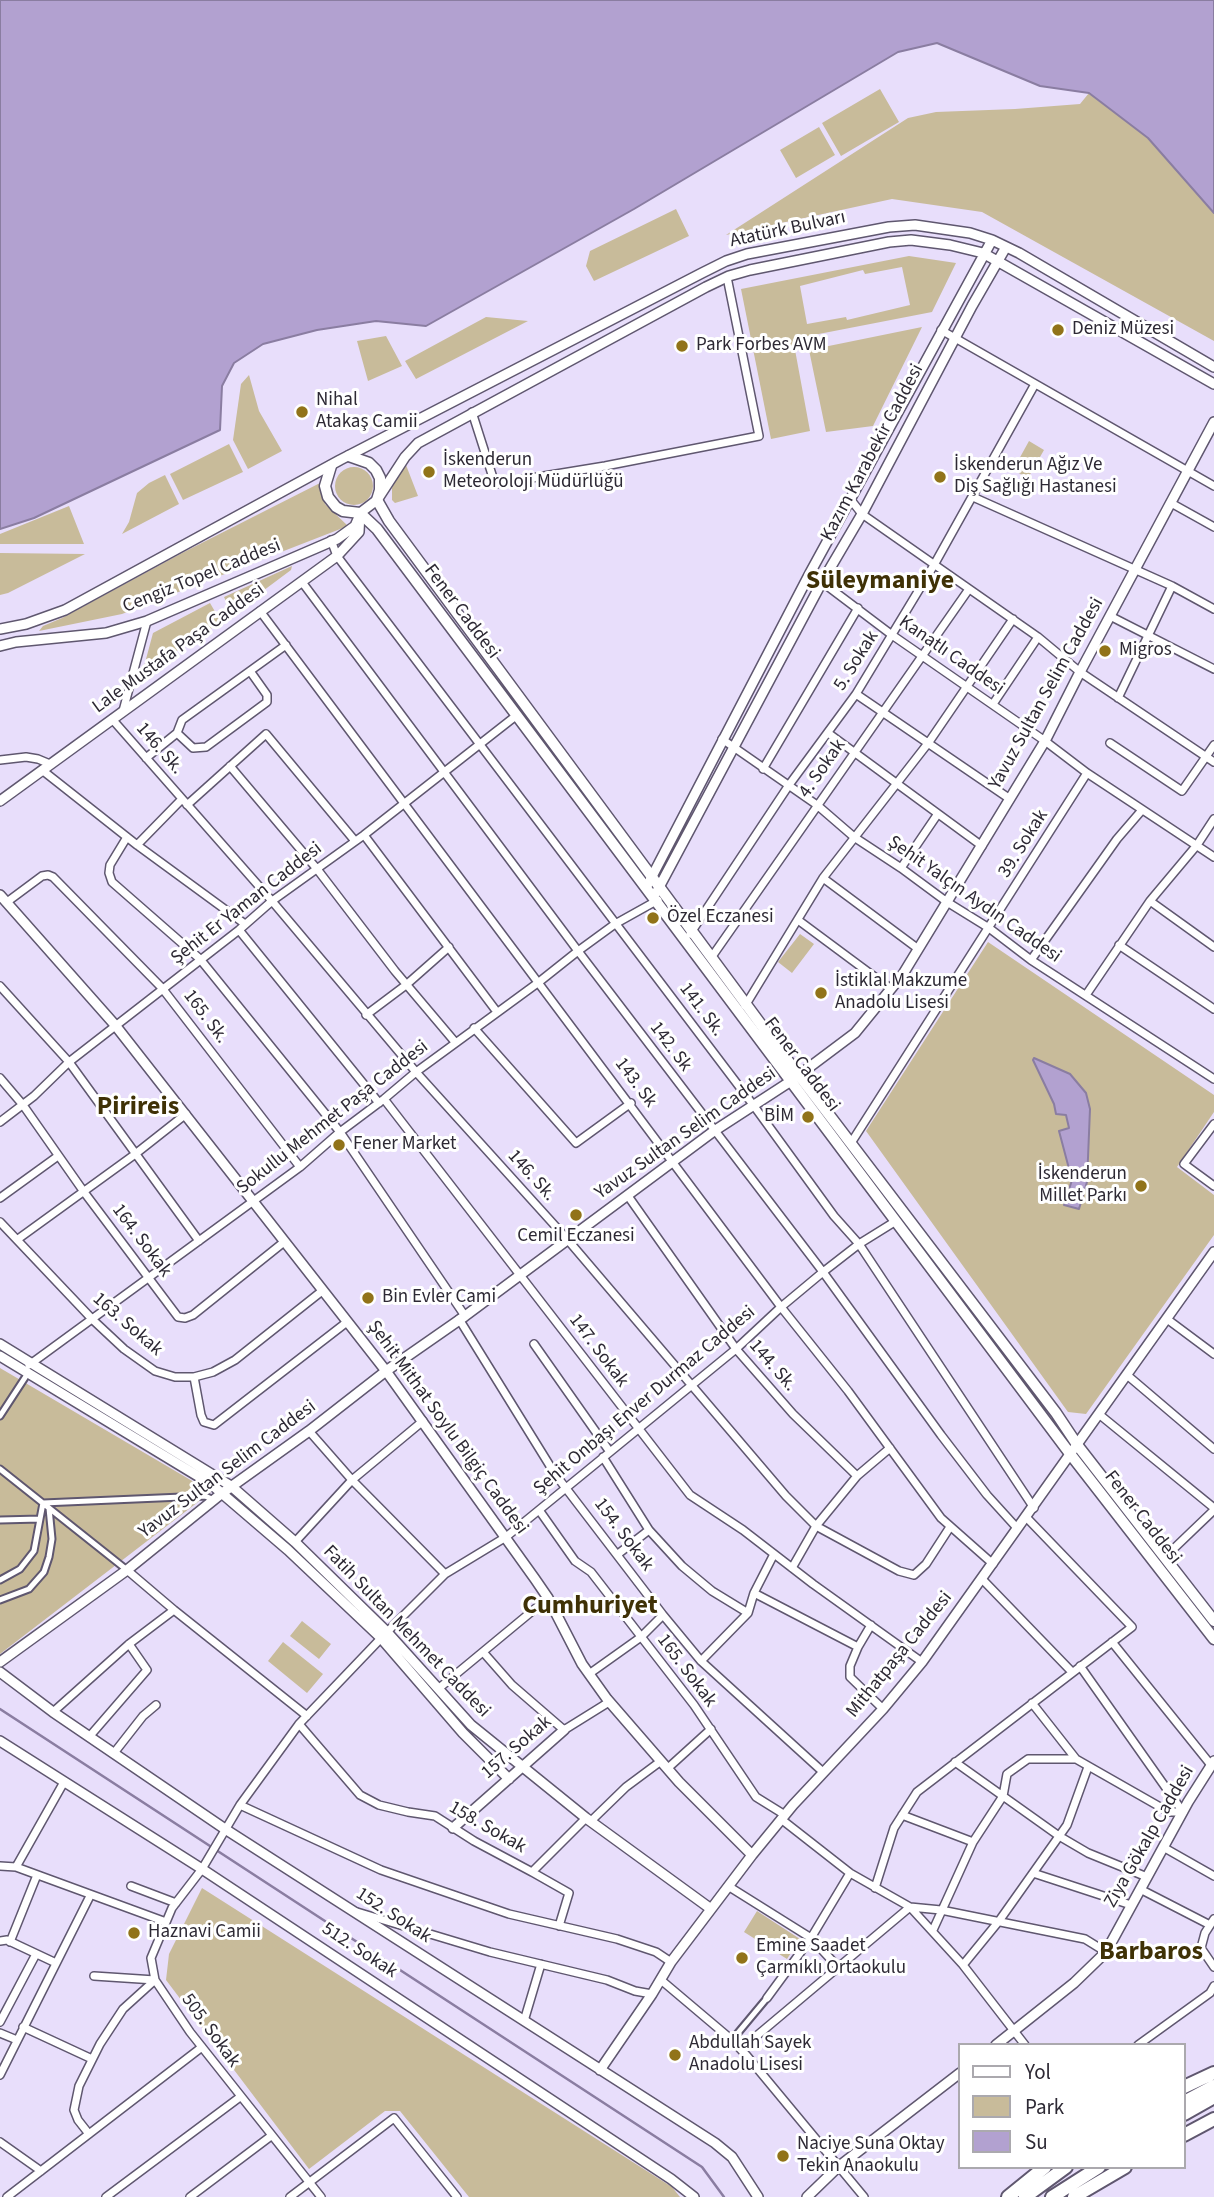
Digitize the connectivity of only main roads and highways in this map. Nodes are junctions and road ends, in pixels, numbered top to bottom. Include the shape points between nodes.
1 (658, 895) junction
2 (795, 1078) junction
3 (1214, 1620) edge
4 (1214, 1639) edge
5 (1214, 2073) edge
6 (1186, 2086) edge
7 (1214, 2086) edge
8 (1214, 2097) edge
9 (1186, 2101) edge
10 (1186, 2113) edge
11 (1214, 2119) edge
12 (1186, 2134) edge
13 (1043, 2169) edge
14 (1063, 2169) edge
15 (1096, 2169) edge
16 (1122, 2169) edge
17 (1094, 2191) edge
18 (1009, 2197) edge
19 (1025, 2197) edge
20 (1052, 2197) edge
21 (1074, 2197) edge

1 - 1 main road, Fener Caddesi via 651,876 397,532 377,500 380,478 376,470 361,458 340,461 325,486 335,507 360,513 377,529 646,888
1 - 2 main road, Fener Caddesi via 741,1015
1 - 2 main road, Fener Caddesi via 711,956
2 - 3 main road, Fener Caddesi via 851,1143
2 - 4 main road, Fener Caddesi via 896,1221
5 - 6 highway
7 - 9 highway
8 - 10 highway
11 - 12 highway
13 - 18 highway
14 - 19 highway
15 - 20 highway
16 - 17 highway
17 - 21 highway

